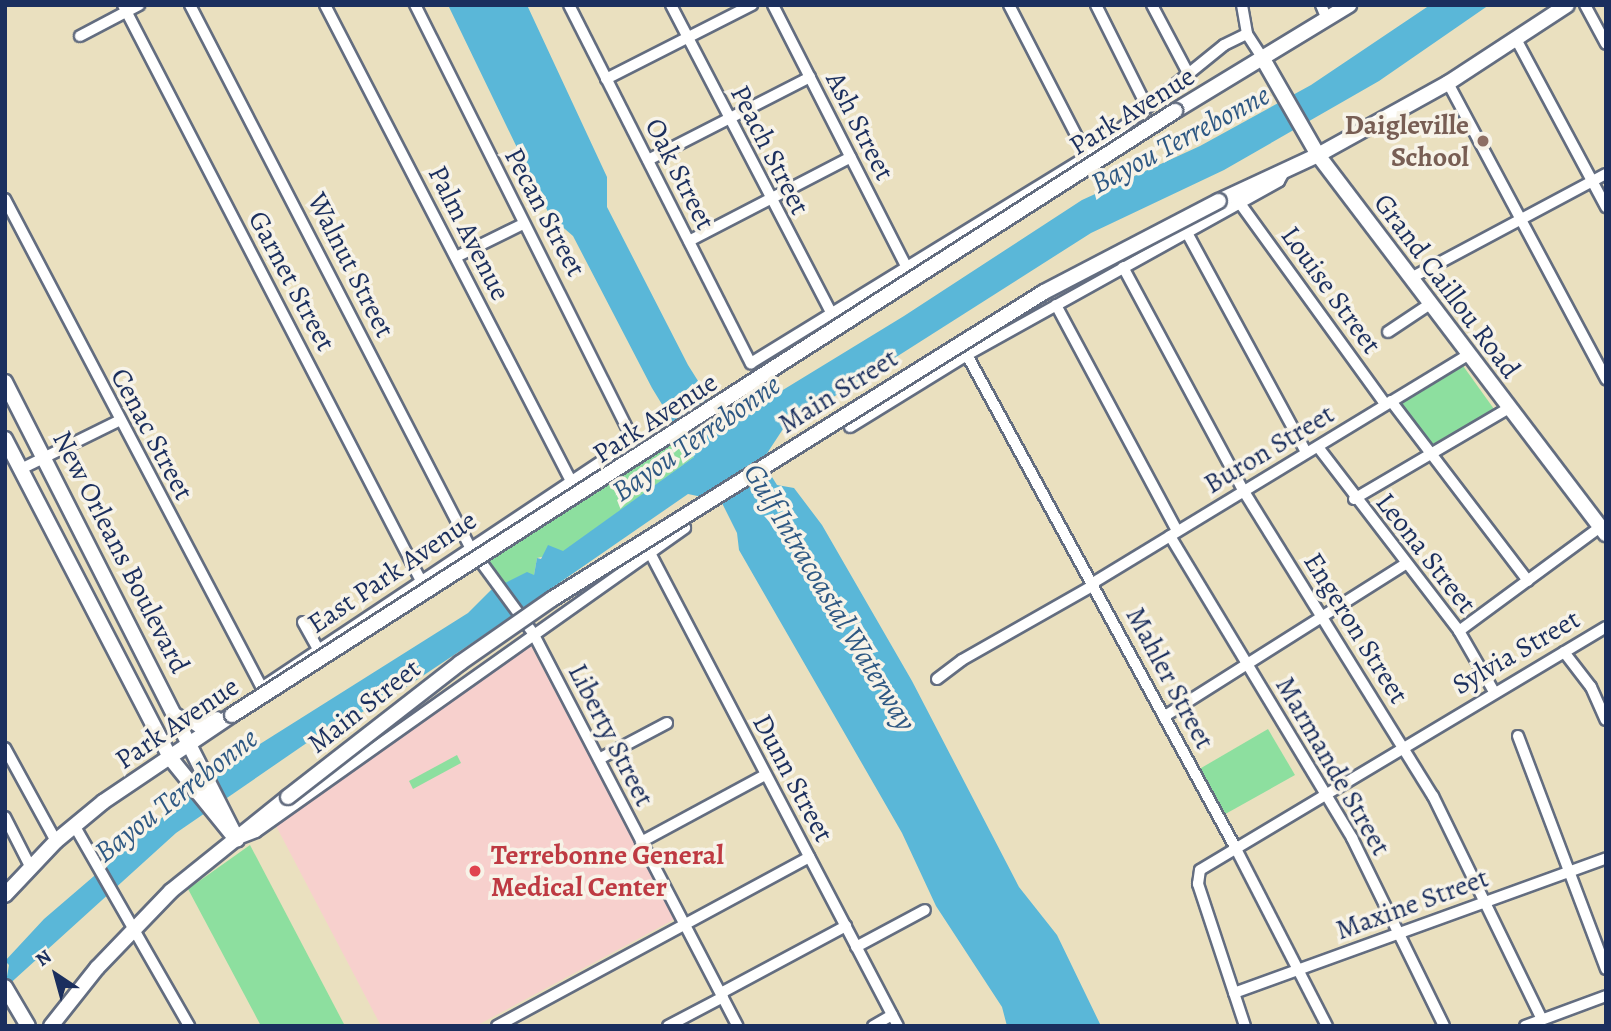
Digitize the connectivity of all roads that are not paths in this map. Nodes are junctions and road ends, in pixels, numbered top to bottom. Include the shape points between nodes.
1 (139, 5) edge
2 (190, 5) edge
3 (326, 5) edge
4 (415, 5) edge
5 (569, 5) edge
6 (671, 5) edge
7 (752, 5) edge
8 (773, 5) edge
9 (1009, 5) edge
10 (1096, 5) edge
11 (1152, 5) edge
12 (1242, 5) edge
13 (1321, 5) edge
14 (1349, 5) edge
15 (1567, 5) edge
16 (1585, 5) edge
17 (125, 8) edge
18 (1327, 19) junction
19 (1247, 34) junction
20 (80, 36) dead end
21 (687, 38) junction
22 (1516, 39) junction
23 (1606, 44) edge
24 (1263, 60) junction
25 (1188, 73) junction
26 (810, 78) junction
27 (606, 79) junction
28 (1448, 83) junction
29 (1147, 107) junction
30 (729, 118) junction
31 (1318, 155) junction
32 (1087, 156) junction
33 (851, 157) junction
34 (648, 160) junction
35 (1286, 170) junction
36 (1329, 170) junction
37 (1606, 174) edge
38 (1592, 182) junction
39 (5, 199) edge
40 (769, 199) junction
41 (1239, 202) junction
42 (1606, 207) edge
43 (1522, 219) junction
44 (523, 224) junction
45 (1186, 232) junction
46 (689, 241) junction
47 (456, 257) junction
48 (906, 266) junction
49 (1123, 267) junction
50 (1411, 278) junction
51 (1056, 304) junction
52 (1430, 304) junction
53 (831, 313) junction
54 (1388, 332) dead end
55 (1469, 354) junction
56 (967, 355) junction
57 (1601, 358) edge
58 (751, 363) joint
59 (1606, 379) edge
60 (5, 382) edge
61 (1388, 403) junction
62 (1509, 408) junction
63 (118, 421) junction
64 (850, 427) dead end
65 (633, 440) joint
66 (7, 447) edge
67 (1318, 447) junction
68 (1306, 453) junction
69 (1427, 453) junction
70 (44, 458) junction
71 (21, 469) junction
72 (571, 481) junction
73 (1244, 490) junction
74 (1354, 499) junction
75 (685, 528) dead end
76 (1603, 531) edge
77 (1173, 534) junction
78 (470, 547) junction
79 (649, 551) junction
80 (1404, 565) junction
81 (420, 579) junction
82 (1528, 581) junction
83 (1093, 584) junction
84 (118, 599) junction
85 (95, 612) junction
86 (1325, 618) junction
87 (303, 622) dead end
88 (1606, 627) edge
89 (1459, 631) junction
90 (533, 633) junction
91 (318, 649) junction
92 (1564, 652) junction
93 (1248, 665) junction
94 (937, 679) dead end
95 (262, 688) junction
96 (1493, 690) junction
97 (177, 714) junction
98 (1165, 716) junction
99 (1606, 720) edge
100 (667, 723) dead end
101 (1518, 736) dead end
102 (192, 746) junction
103 (1403, 746) junction
104 (5, 748) edge
105 (171, 759) junction
106 (598, 759) junction
107 (765, 775) junction
108 (1325, 793) junction
109 (218, 811) junction
110 (5, 817) edge
111 (74, 825) junction
112 (237, 839) junction
113 (55, 841) junction
114 (641, 842) junction
115 (1235, 847) junction
116 (809, 857) junction
117 (1606, 858) edge
118 (30, 866) junction
119 (1570, 871) junction
120 (5, 895) edge
121 (1485, 902) junction
122 (925, 910) dead end
123 (683, 923) junction
124 (136, 926) junction
125 (846, 926) junction
126 (1399, 933) junction
127 (856, 947) junction
128 (1301, 969) junction
129 (1606, 969) edge
130 (7, 990) edge
131 (1234, 993) junction
132 (722, 995) junction
133 (1606, 996) edge
134 (1542, 1019) junction
135 (895, 1021) edge
136 (28, 1026) edge
137 (51, 1026) edge
138 (190, 1026) edge
139 (497, 1026) edge
140 (668, 1026) edge
141 (738, 1026) edge
142 (873, 1026) edge
143 (1245, 1026) edge
144 (1327, 1026) edge
145 (1444, 1026) edge
146 (1525, 1026) edge

1 - 17 street
2 - 78 street, Walnut Street
3 - 47 street, Palm Avenue
4 - 44 street, Pecan Street
5 - 27 street, Oak Street
6 - 21 street, Peach Street
7 - 21 street
8 - 26 street, Ash Street
9 - 32 street
10 - 29 street
11 - 25 street
12 - 19 street
13 - 18 street
14 - 18 main road, Park Avenue
15 - 22 main road, Main Street
16 - 23 street
17 - 20 street
17 - 81 street, Garnet Street
18 - 24 main road, Park Avenue
19 - 24 street
19 - 25 street, Park Avenue via 1233,38
21 - 27 street
21 - 30 street, Peach Street
22 - 28 main road, Main Street
22 - 38 street
24 - 31 main road, Grand Caillou Road
24 - 102 main road, Park Avenue, bridge via 1175,111 232,715
25 - 29 street, Park Avenue
26 - 30 street
26 - 33 street, Ash Street
27 - 34 street, Oak Street
28 - 31 main road, Main Street
28 - 43 street
29 - 32 street, Park Avenue
30 - 34 street
30 - 40 street, Peach Street
31 - 35 main road, Main Street
31 - 36 main road, Grand Caillou Road
32 - 48 street, Park Avenue
33 - 40 street
33 - 48 street, Ash Street
34 - 46 street, Oak Street
35 - 36 main road
35 - 41 street, Main Street via 1279,181
35 - 112 main road, Main Street, bridge via 1044,292 552,599 460,663
36 - 50 main road, Grand Caillou Road
37 - 38 street
38 - 42 street
38 - 43 street
39 - 63 street, Cenac Street
40 - 46 street
40 - 53 street, Peach Street
41 - 45 street, Main Street
41 - 61 street, Louise Street
43 - 50 street
43 - 57 street
44 - 47 street
44 - 65 street, Pecan Street via 578,323
45 - 49 street, Main Street
45 - 68 street
46 - 58 street, Oak Street
47 - 72 street, Palm Avenue
48 - 53 street, Park Avenue
49 - 51 street, Main Street
49 - 73 street, Engeron Street
50 - 52 main road, Grand Caillou Road
51 - 56 street, Main Street
51 - 77 street, Marmande Street
52 - 54 street
52 - 55 main road, Grand Caillou Road
53 - 58 street, Park Avenue
55 - 61 street, Buron Street
55 - 62 main road, Grand Caillou Road
56 - 64 street, Main Street
56 - 83 street, Mahler Street
57 - 59 street
60 - 70 main road, New Orleans Boulevard
61 - 67 street, Buron Street
61 - 69 street, Louise Street
62 - 69 street
62 - 76 main road, Grand Caillou Road
63 - 70 street
63 - 95 street, Cenac Street
65 - 72 street, East Park Avenue
66 - 71 main road, New Orleans Boulevard
67 - 68 street, Buron Street
67 - 74 street, Leona Street
68 - 73 street, Buron Street
69 - 74 street
69 - 82 street, Louise Street
70 - 71 street
70 - 84 main road, New Orleans Boulevard
71 - 85 main road, New Orleans Boulevard
72 - 78 street, East Park Avenue
73 - 77 street, Buron Street
73 - 86 street, Engeron Street
74 - 80 street, Leona Street
75 - 79 street, Main Street
76 - 82 street
77 - 83 street, Buron Street
77 - 93 street, Marmande Street
78 - 81 street, East Park Avenue
78 - 90 street, Liberty Street
79 - 90 street, Main Street
79 - 107 street, Dunn Street
80 - 86 street
80 - 89 street, Leona Street
81 - 91 street, East Park Avenue
82 - 89 street
83 - 94 street, Buron Street
83 - 98 street, Mahler Street
84 - 85 main road
84 - 97 main road, New Orleans Boulevard
85 - 105 main road, New Orleans Boulevard
86 - 93 street
86 - 103 street, Engeron Street
87 - 91 street
88 - 92 street, Sylvia Street
89 - 96 street, Leona Street
90 - 106 street, Liberty Street
90 - 112 street, Main Street via 256,832
91 - 95 street, East Park Avenue
92 - 96 street, Sylvia Street via 1520,680
92 - 99 street via 1591,687
93 - 98 street
93 - 108 street, Marmande Street
95 - 97 street, East Park Avenue via 199,727
96 - 103 street, Sylvia Street
97 - 102 main road, New Orleans Boulevard
98 - 115 street, Mahler Street
100 - 106 street
101 - 119 street
102 - 105 main road, Park Avenue
102 - 109 main road, New Orleans Boulevard
103 - 108 street, Sylvia Street
103 - 121 street, Engeron Street
104 - 113 street
105 - 109 main road, New Orleans Boulevard
105 - 111 main road, Park Avenue
106 - 114 street, Liberty Street
107 - 114 street
107 - 116 street, Dunn Street
108 - 115 street, Sylvia Street
108 - 126 street, Marmande Street
109 - 112 main road
110 - 118 street
111 - 113 main road, Park Avenue
111 - 124 street
112 - 124 main road, Main Street
113 - 118 main road, Park Avenue
114 - 123 street, Liberty Street
115 - 128 street, Mahler Street
115 - 131 street, Sylvia Street via 1199,872 1198,884
116 - 123 street
116 - 125 street, Dunn Street
117 - 119 street, Maxine Street
118 - 120 main road, Park Avenue
119 - 121 street, Maxine Street
119 - 129 street
121 - 126 street, Maxine Street
121 - 134 street, Engeron Street
122 - 127 street
123 - 132 street, Liberty Street
123 - 139 street
124 - 137 main road, Main Street
124 - 138 street
125 - 127 street, Dunn Street
125 - 132 street
126 - 128 street, Maxine Street
126 - 145 street, Marmande Street
127 - 135 street, Dunn Street
128 - 131 street, Maxine Street
128 - 144 street, Mahler Street
130 - 136 main road
131 - 143 street
132 - 140 street
132 - 141 street, Liberty Street
133 - 134 street
134 - 146 street
135 - 142 street

